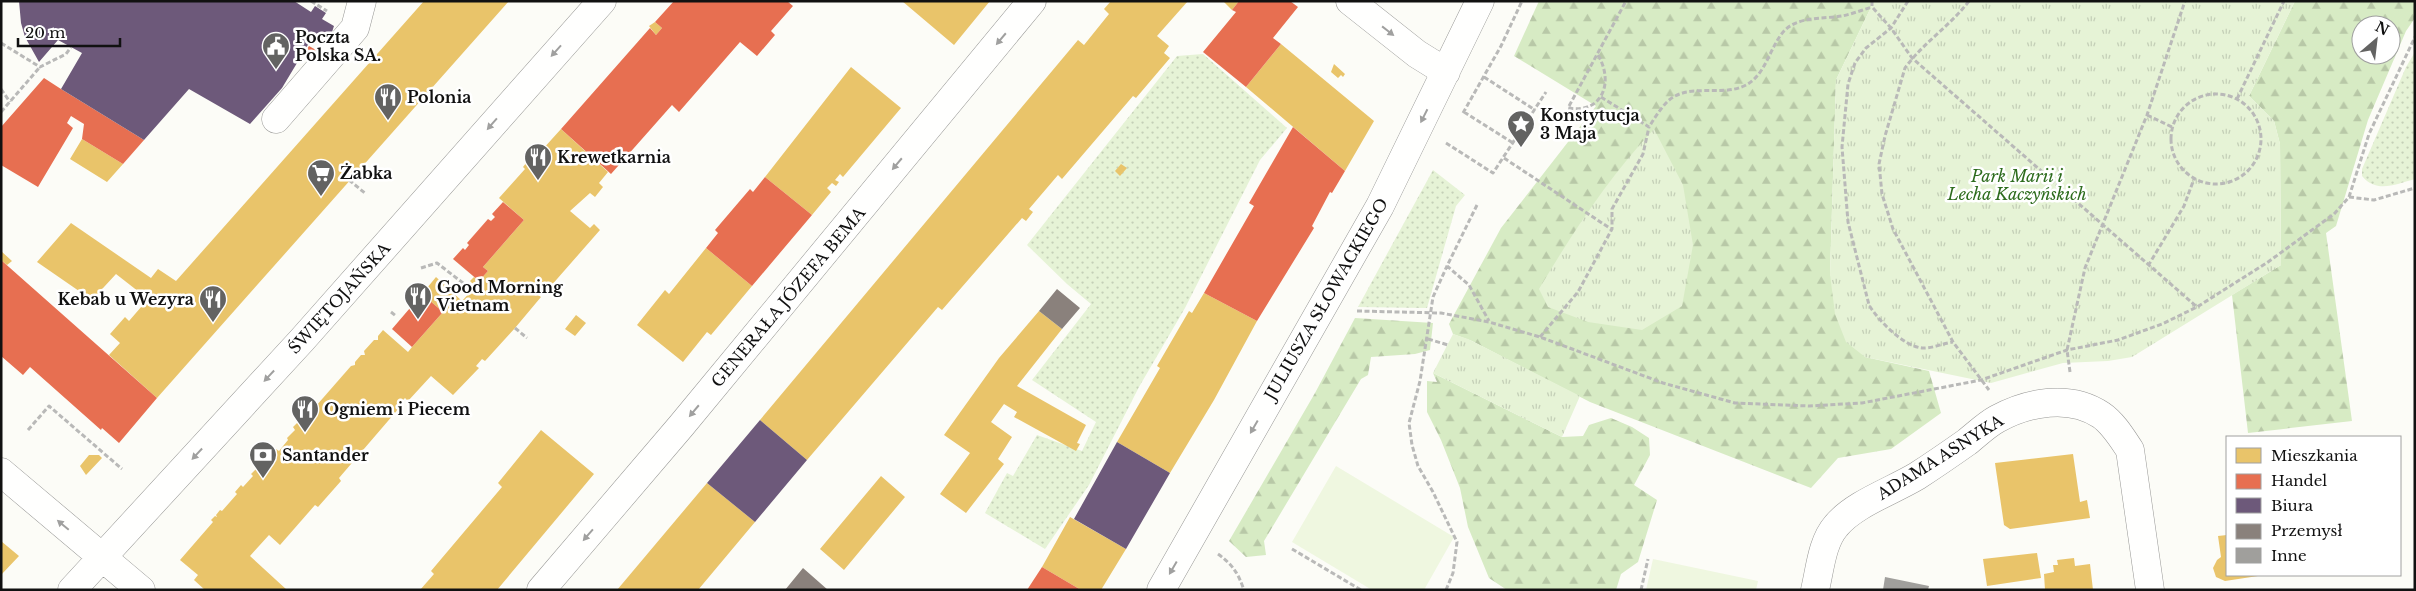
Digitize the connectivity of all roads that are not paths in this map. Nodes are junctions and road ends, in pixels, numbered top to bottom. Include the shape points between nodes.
1 (362, 1) edge
2 (602, 1) edge
3 (1032, 1) edge
4 (1350, 1) edge
5 (1480, 1) edge
6 (1446, 72) junction
7 (276, 119) dead end
8 (1, 472) edge
9 (100, 556) junction
10 (72, 590) edge
11 (141, 590) edge
12 (541, 590) edge
13 (1160, 590) edge
14 (1815, 590) edge
15 (2150, 590) edge

1 - 7 street via 355,28
2 -> 9 street, ŚWIĘTOJAŃSKA via 302,340
3 -> 12 street, GENERAŁA JÓZEFA BEMA via 681,426
4 -> 6 street via 1417,54
5 - 6 street, JULIUSZA SŁOWACKIEGO
6 -> 13 street, JULIUSZA SŁOWACKIEGO via 1380,206
9 -> 8 street
9 - 10 street, ŚWIĘTOJAŃSKA
9 - 11 street
14 - 15 street, ADAMA ASNYKA via 1828,538 1837,524 1863,505 1899,488 1947,457 1995,420 2022,408 2050,402 2083,406 2102,416 2130,450

